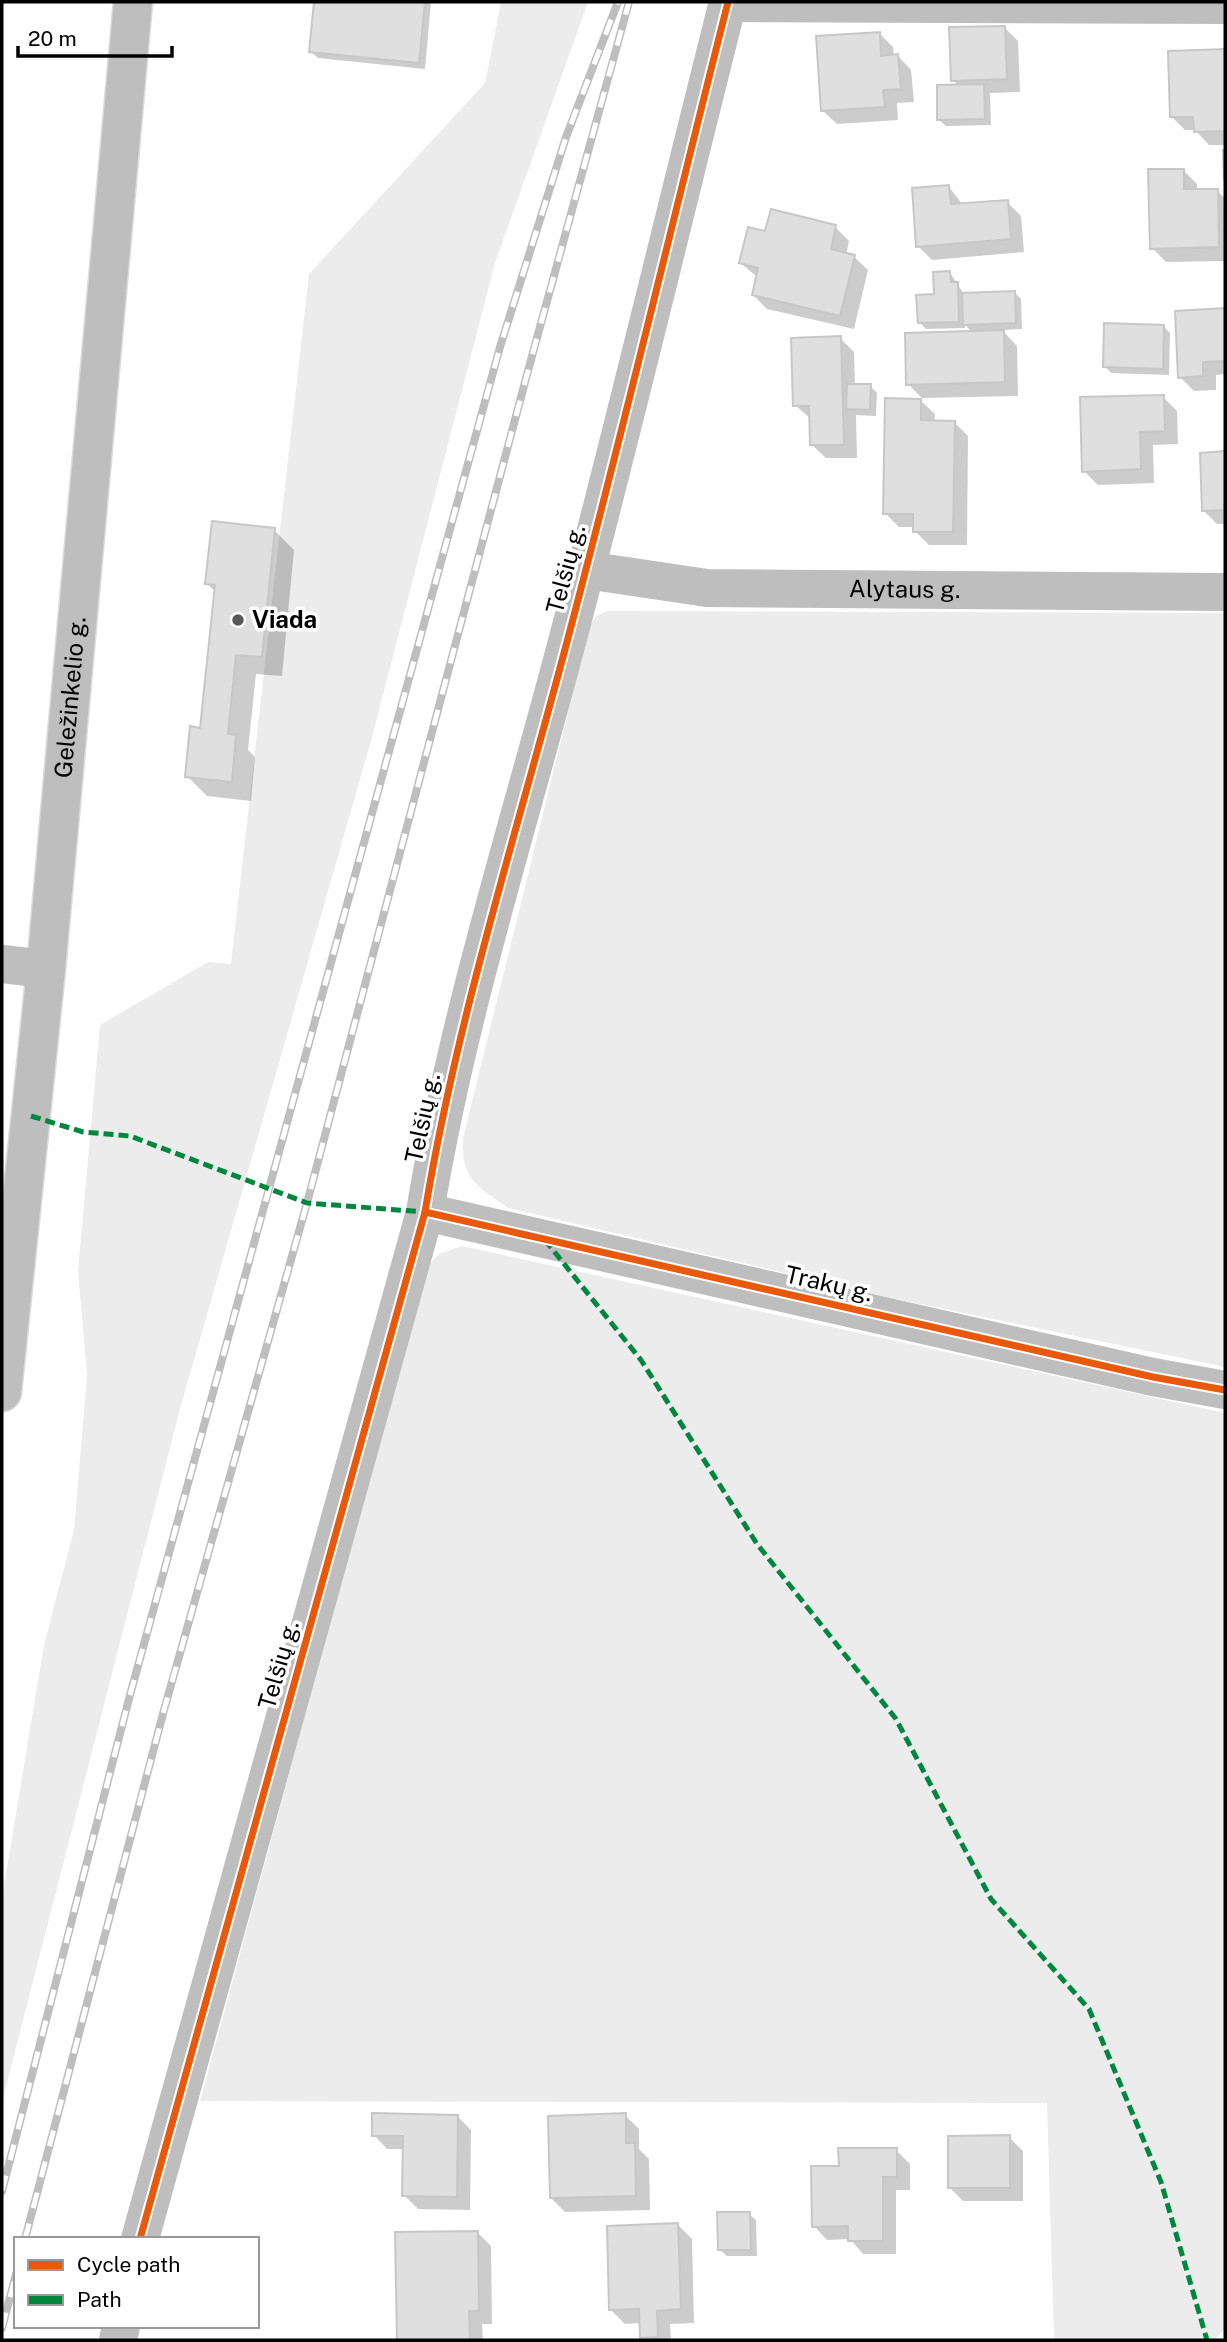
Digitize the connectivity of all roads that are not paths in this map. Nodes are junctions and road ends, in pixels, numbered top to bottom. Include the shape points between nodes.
1 (133, 2) edge
2 (728, 2) edge
3 (1225, 5) edge
4 (586, 570) junction
5 (1225, 592) edge
6 (2, 964) edge
7 (46, 970) junction
8 (425, 1212) junction
9 (1225, 1390) edge
10 (2, 1392) edge
11 (141, 2237) edge

1 - 7 street, Geležinkelio g.
2 - 3 street
2 - 4 street, Telšių g.
4 - 5 street, Alytaus g. via 706,588
4 - 8 street, Telšių g. via 438,1131
6 - 7 street
7 - 10 street, Geležinkelio g.
8 - 9 street, Trakų g.
8 - 11 street, Telšių g.

